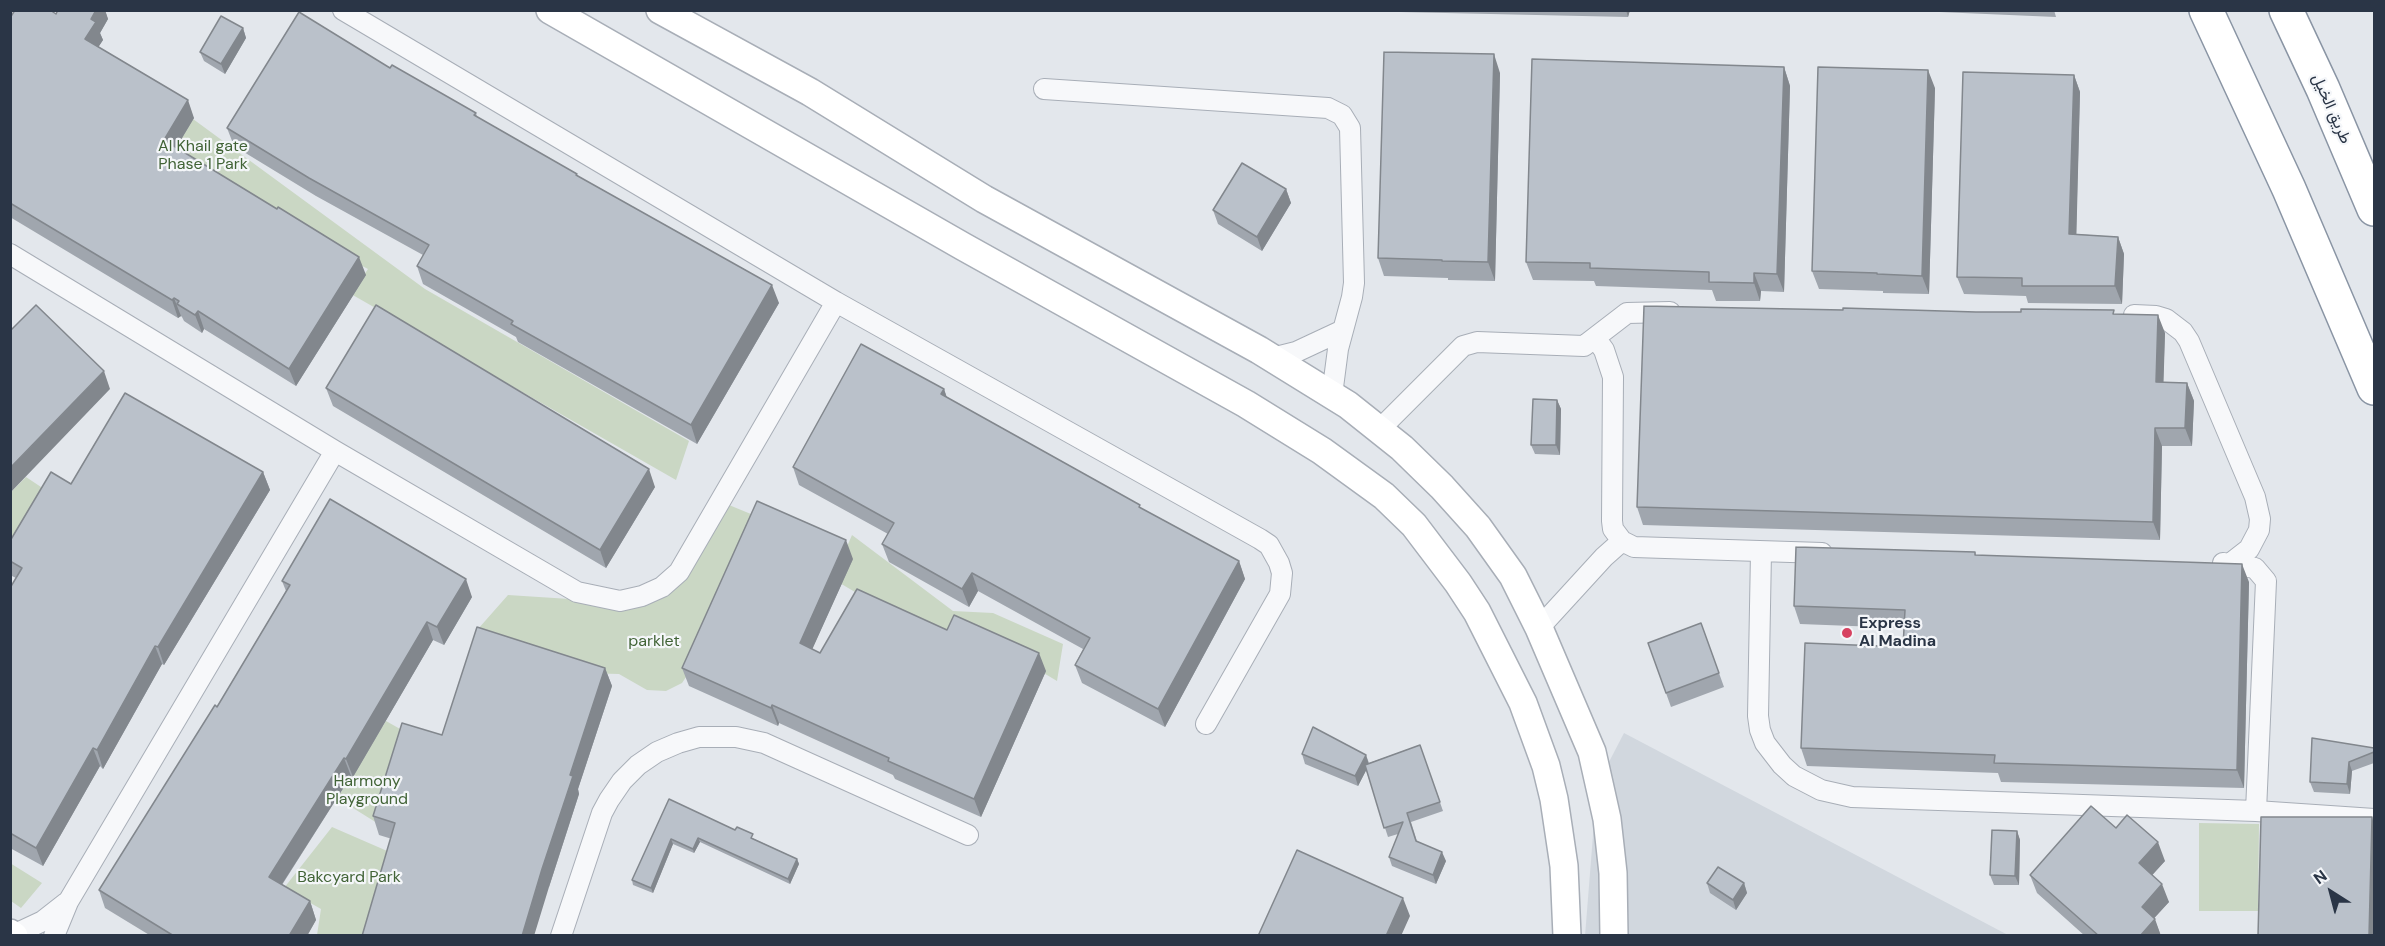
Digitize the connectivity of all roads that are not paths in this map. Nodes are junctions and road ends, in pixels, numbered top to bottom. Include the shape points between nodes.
1 (343, 10) edge
2 (550, 10) edge
3 (660, 10) edge
4 (2206, 10) edge
5 (2286, 10) edge
6 (1044, 89) dead end
7 (2374, 209) edge
8 (10, 254) edge
9 (836, 302) junction
10 (1693, 312) edge
11 (2110, 315) edge
12 (1341, 331) junction
13 (1596, 339) junction
14 (1272, 358) junction
15 (2374, 388) edge
16 (1332, 395) junction
17 (1379, 430) junction
18 (335, 450) junction
19 (1622, 541) junction
20 (1761, 552) junction
21 (1843, 554) edge
22 (2208, 563) edge
23 (2231, 563) junction
24 (1539, 628) junction
25 (1206, 724) dead end
26 (2256, 812) junction
27 (2374, 819) edge
28 (968, 835) dead end
29 (68, 902) junction
30 (13, 935) edge
31 (54, 936) edge
32 (561, 936) edge
33 (1567, 936) edge
34 (1614, 936) edge

1 - 9 street
2 - 33 street via 1246,404 1322,451 1384,496 1414,525 1458,583 1523,703 1554,799 1564,866
3 - 14 street via 810,92 984,199
4 - 15 highway via 2289,189
5 - 7 highway, طريق الخيل
6 - 12 street via 1328,108 1342,115 1350,128 1354,283
8 - 18 street
9 - 18 street via 691,554 662,587 642,596 620,601 577,592
9 - 25 street via 1269,545 1282,573 1280,594
10 - 13 street via 1627,313
11 - 23 street via 2166,319 2189,341 2258,507 2259,530 2255,540
12 - 14 street via 1296,352
12 - 16 street
13 - 17 street via 1577,347 1477,342 1463,345
13 - 19 street via 1613,377 1612,521
14 - 16 street
16 - 17 street
17 - 24 street via 1442,487 1478,527 1513,576
18 - 29 street
19 - 20 street via 1634,547
19 - 24 street
20 - 21 street
20 - 26 street via 1760,730 1772,755 1807,784 1852,797
22 - 23 street
23 - 26 street via 2256,568 2266,581
24 - 34 street via 1592,752 1607,819
26 - 27 street
28 - 32 street via 764,743 736,737 678,743 638,765 609,800
29 - 30 street via 43,921
29 - 31 street

